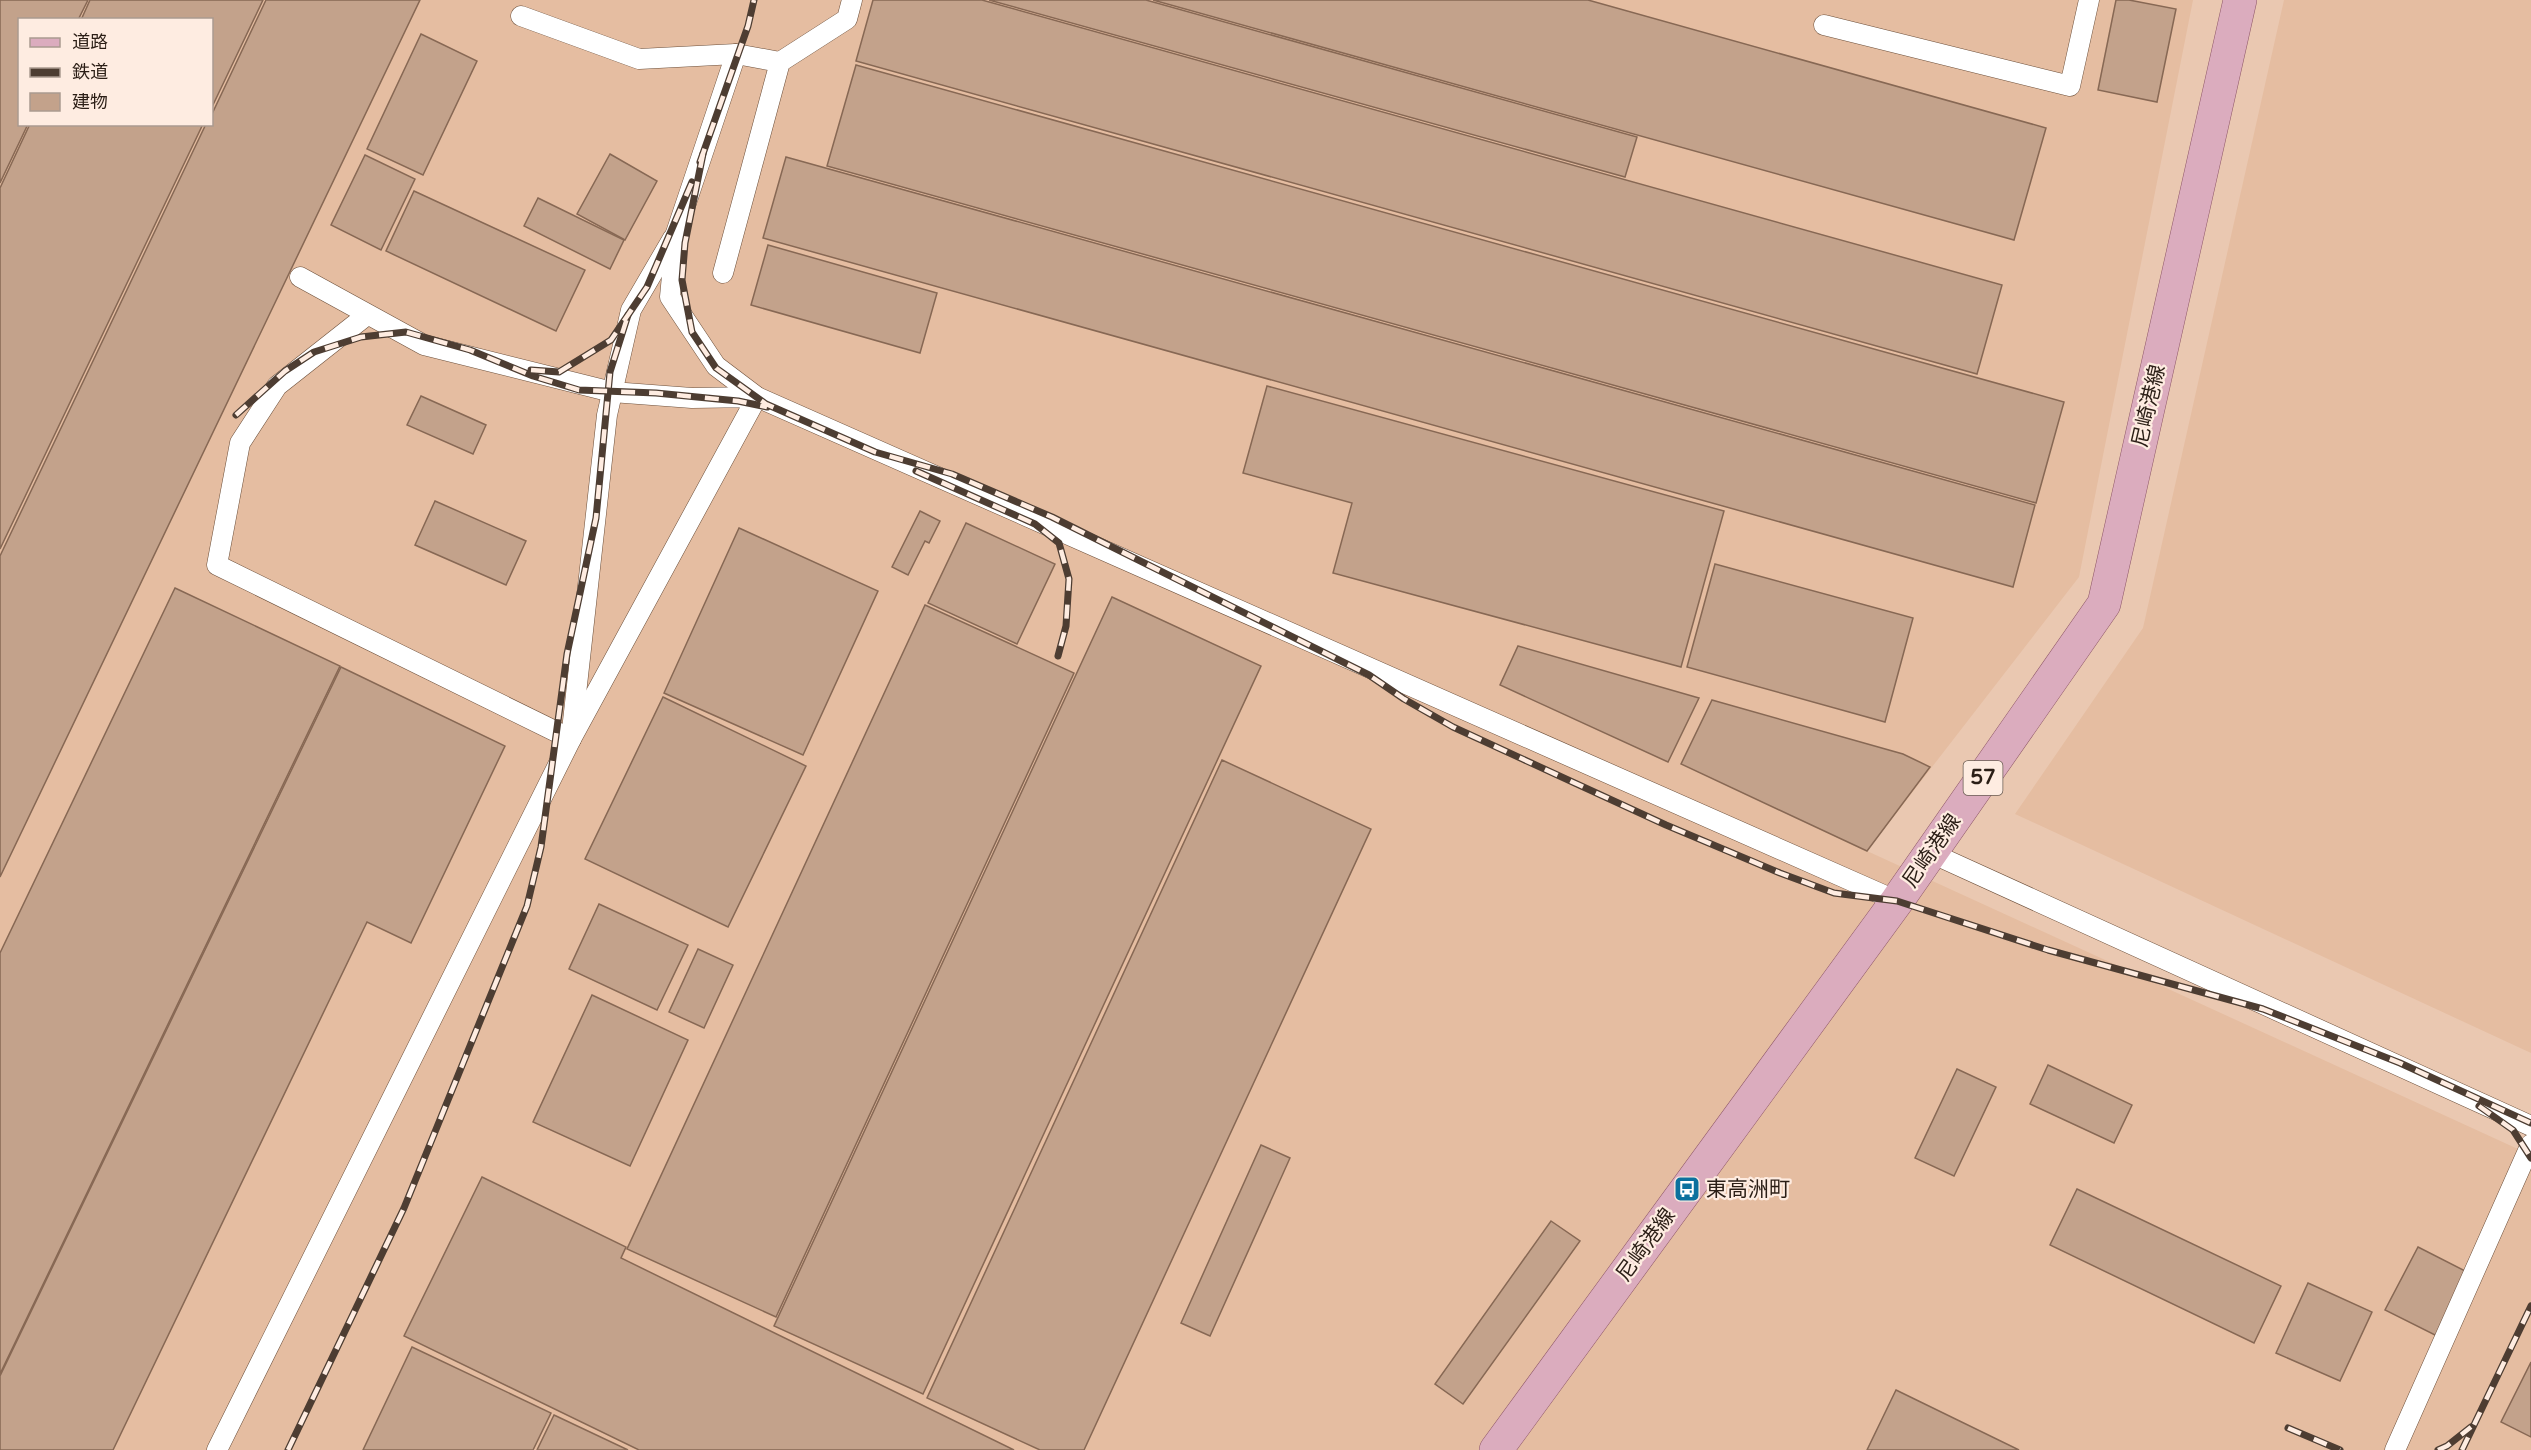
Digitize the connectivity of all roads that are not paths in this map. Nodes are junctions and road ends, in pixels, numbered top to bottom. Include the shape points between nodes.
1 (852, 0) edge
2 (2089, 0) edge
3 (2240, 0) edge
4 (521, 16) dead end
5 (1824, 25) dead end
6 (736, 54) junction
7 (780, 62) junction
8 (676, 233) junction
9 (723, 273) dead end
10 (300, 278) dead end
11 (368, 315) junction
12 (612, 392) junction
13 (757, 397) junction
14 (571, 739) junction
15 (1931, 853) junction
16 (1897, 901) junction
17 (2531, 1126) edge
18 (2531, 1144) edge
19 (217, 1450) edge
20 (1496, 1450) edge
21 (2395, 1450) edge

1 - 7 lane via 847,19
2 - 5 lane via 2070,86
3 - 15 main road, 尼崎港線 / 57 via 2104,604
4 - 6 lane via 639,59
6 - 7 lane
6 - 8 lane
7 - 9 lane
8 - 12 lane via 631,310
8 - 13 lane via 670,297 716,366
10 - 11 lane
11 - 12 lane via 424,345
11 - 14 lane via 277,386 240,443 217,565
12 - 13 lane via 692,398
12 - 14 lane
13 - 14 lane
13 - 16 lane
14 - 19 lane
15 - 16 main road, 尼崎港線 / 57
15 - 17 lane
16 - 20 main road, 尼崎港線 / 57
18 - 21 lane

